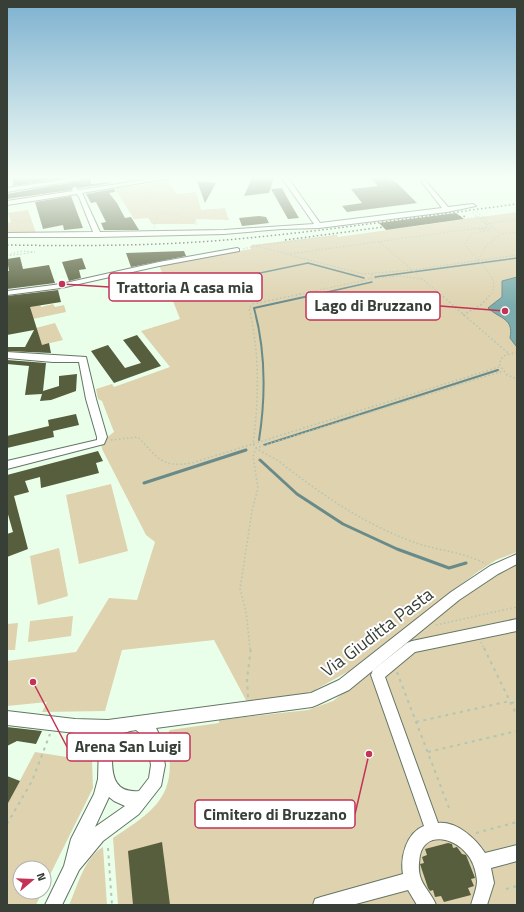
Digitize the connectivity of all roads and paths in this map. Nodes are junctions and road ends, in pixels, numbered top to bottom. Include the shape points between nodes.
1 (92, 221) edge
2 (156, 221) edge
3 (195, 221) edge
4 (315, 221) edge
5 (363, 221) edge
6 (482, 221) edge
7 (482, 221) edge
8 (486, 221) edge
9 (507, 221) edge
10 (486, 224) junction
11 (319, 226) junction
12 (194, 227) dead end
13 (487, 227) junction
14 (494, 227) junction
15 (154, 228) dead end
16 (491, 229) junction
17 (517, 232) edge
18 (500, 234) junction
19 (7, 235) edge
20 (98, 235) junction
21 (337, 235) dead end
22 (380, 242) junction
23 (256, 246) junction
24 (237, 250) joint
25 (288, 254) junction
26 (7, 255) edge
27 (517, 255) edge
28 (479, 261) junction
29 (413, 271) junction
30 (372, 274) junction
31 (370, 279) junction
32 (423, 279) junction
33 (7, 293) edge
34 (463, 315) junction
35 (517, 352) edge
36 (508, 353) junction
37 (7, 355) edge
38 (499, 366) junction
39 (503, 371) junction
40 (517, 379) edge
41 (101, 442) junction
42 (252, 444) junction
43 (256, 448) junction
44 (7, 465) edge
45 (517, 558) edge
46 (494, 570) junction
47 (517, 607) edge
48 (434, 625) dead end
49 (517, 625) edge
50 (476, 634) junction
51 (393, 662) junction
52 (248, 701) dead end
53 (510, 702) junction
54 (517, 702) edge
55 (517, 716) edge
56 (177, 717) junction
57 (7, 718) edge
58 (416, 722) junction
59 (129, 724) junction
60 (51, 730) dead end
61 (517, 731) edge
62 (155, 745) junction
63 (428, 752) junction
64 (105, 777) junction
65 (143, 797) junction
66 (449, 808) dead end
67 (517, 822) edge
68 (7, 824) edge
69 (433, 830) junction
70 (476, 833) dead end
71 (108, 848) dead end
72 (517, 853) edge
73 (482, 862) junction
74 (73, 864) junction
75 (413, 880) junction
76 (517, 886) edge
77 (506, 889) dead end
78 (53, 905) edge
79 (112, 905) edge
80 (321, 905) edge
81 (428, 905) edge
82 (479, 905) edge

1 - 20 street
2 - 15 path
3 - 12 path via 198,223
4 - 11 street
5 - 11 street
6 - 10 path
7 - 13 path, bridge
8 - 14 path, bridge
9 - 10 path
10 - 13 path
10 - 14 path
11 - 20 street via 224,232
13 - 16 path
13 - 16 path via 479,229
13 - 22 path
13 - 28 path via 490,230 471,234 465,240 466,247
14 - 16 path
14 - 18 path
17 - 18 path
18 - 28 path via 487,245
19 - 20 street
21 - 23 path
22 - 25 path
22 - 29 path
23 - 24 path
23 - 25 path
24 - 33 street via 61,286
25 - 30 path via 363,274
26 - 26 path via 22,251 35,252
27 - 28 path
28 - 29 path
28 - 34 path via 493,280 492,294 483,304
29 - 30 path
29 - 32 path
30 - 31 path
31 - 32 path via 399,276
31 - 42 path via 253,304 249,308 256,340 259,373
32 - 34 path
34 - 36 path
35 - 36 path
36 - 38 path via 500,359
37 - 41 street via 83,359 102,437
38 - 39 path
38 - 42 path
39 - 40 path
39 - 43 path
41 - 42 path via 126,436 138,437 154,457 175,465 192,463
41 - 44 street
42 - 43 path
43 - 46 path via 274,458 342,509 412,541 477,558
43 - 52 path via 253,456 258,488 240,589 251,644 247,679
45 - 46 street, Via Giuditta Pasta
46 - 56 street, Via Giuditta Pasta via 455,596 344,685 312,700
47 - 48 path
49 - 50 street
50 - 51 street via 412,647
50 - 53 path
51 - 58 path
51 - 69 street via 378,674
53 - 54 path
53 - 55 path
53 - 58 path
56 - 59 street, Via Giuditta Pasta
56 - 62 street, Via Giuditta Pasta via 165,720 159,725 154,735
57 - 59 street, Via Giuditta Pasta via 89,727
58 - 63 path
59 - 62 street via 142,725 148,729
59 - 64 street via 112,732 105,744
60 - 68 path via 41,764 28,792
61 - 63 path
62 - 65 street via 157,777 152,788
63 - 66 path
64 - 65 street via 112,790 120,797
64 - 74 street via 102,794 77,846
65 - 74 street via 134,809 94,837
67 - 70 path
69 - 73 street via 447,830 461,836
69 - 75 street via 418,840 413,848 410,869
71 - 79 path
72 - 73 street
73 - 82 street via 486,885
74 - 78 street
75 - 80 street
75 - 81 street via 417,892
76 - 77 path

